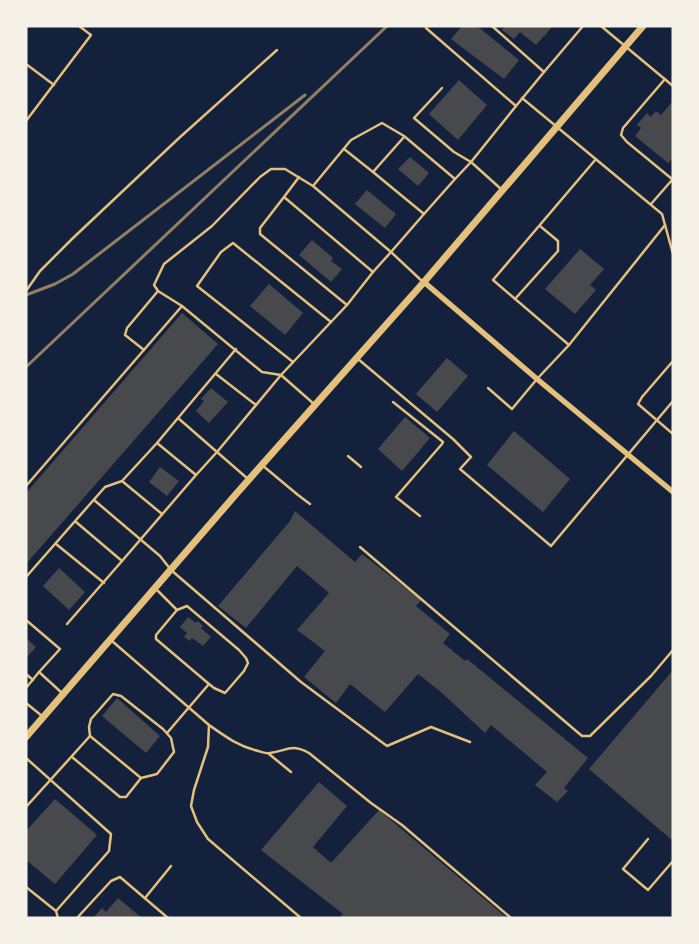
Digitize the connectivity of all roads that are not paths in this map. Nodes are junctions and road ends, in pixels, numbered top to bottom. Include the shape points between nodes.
1 (79, 26) edge
2 (492, 26) edge
3 (583, 26) edge
4 (601, 26) edge
5 (643, 26) edge
6 (426, 28) dead end
7 (626, 46) junction
8 (277, 50) dead end
9 (26, 64) edge
10 (544, 72) junction
11 (665, 79) junction
12 (54, 85) junction
13 (673, 86) edge
14 (442, 88) dead end
15 (522, 98) junction
16 (516, 106) junction
17 (26, 121) edge
18 (557, 127) junction
19 (404, 136) junction
20 (344, 149) junction
21 (596, 159) junction
22 (471, 162) junction
23 (373, 172) junction
24 (299, 177) junction
25 (455, 179) junction
26 (672, 179) edge
27 (314, 186) junction
28 (502, 190) junction
29 (284, 197) junction
30 (651, 204) junction
31 (424, 214) junction
32 (665, 225) junction
33 (540, 226) junction
34 (391, 252) junction
35 (673, 254) edge
36 (373, 272) junction
37 (424, 282) junction
38 (26, 291) edge
39 (158, 291) junction
40 (515, 299) junction
41 (347, 305) junction
42 (182, 306) junction
43 (331, 322) junction
44 (569, 345) junction
45 (236, 349) junction
46 (144, 350) junction
47 (357, 358) junction
48 (673, 360) edge
49 (294, 362) junction
50 (216, 373) junction
51 (281, 375) junction
52 (536, 379) junction
53 (488, 388) dead end
54 (673, 401) edge
55 (393, 402) dead end
56 (256, 405) junction
57 (315, 405) junction
58 (178, 418) junction
59 (656, 420) junction
60 (673, 434) edge
61 (157, 443) junction
62 (217, 452) junction
63 (628, 455) junction
64 (348, 456) dead end
65 (262, 465) junction
66 (361, 467) dead end
67 (196, 474) junction
68 (249, 480) junction
69 (122, 481) junction
70 (26, 486) edge
71 (673, 492) edge
72 (94, 500) junction
73 (310, 504) dead end
74 (162, 514) junction
75 (420, 516) dead end
76 (76, 522) junction
77 (140, 540) junction
78 (56, 544) junction
79 (360, 547) dead end
80 (122, 561) junction
81 (170, 570) junction
82 (26, 577) edge
83 (104, 582) junction
84 (155, 588) junction
85 (176, 610) junction
86 (26, 620) edge
87 (67, 624) dead end
88 (110, 640) junction
89 (673, 650) edge
90 (40, 672) junction
91 (26, 674) edge
92 (33, 680) junction
93 (209, 684) junction
94 (26, 688) edge
95 (64, 694) junction
96 (26, 703) edge
97 (189, 708) junction
98 (44, 717) junction
99 (209, 725) junction
100 (167, 733) junction
101 (90, 736) junction
102 (26, 737) edge
103 (470, 742) dead end
104 (268, 754) junction
105 (72, 757) junction
106 (26, 758) edge
107 (291, 772) dead end
108 (141, 778) junction
109 (50, 780) junction
110 (26, 807) edge
111 (648, 839) dead end
112 (673, 861) edge
113 (172, 866) dead end
114 (26, 887) edge
115 (145, 898) junction
116 (56, 911) junction
117 (58, 918) edge
118 (77, 918) edge
119 (168, 918) edge
120 (301, 918) edge
121 (511, 918) edge

1 - 12 lane via 91,35
2 - 10 lane
3 - 10 lane
4 - 7 lane
5 - 7 main road
6 - 16 lane
7 - 11 lane
7 - 18 main road
8 - 38 lane via 73,238 40,271
9 - 12 lane
10 - 15 lane
11 - 13 lane
11 - 26 lane via 623,128 622,135
12 - 17 lane
14 - 22 lane via 414,118
15 - 16 lane
15 - 18 lane
16 - 22 lane
18 - 21 lane
18 - 28 main road
19 - 20 lane via 382,123 351,140
19 - 23 lane
19 - 25 lane
20 - 23 lane
20 - 27 lane
21 - 30 lane
21 - 33 lane
22 - 25 lane
22 - 28 lane
23 - 31 lane
24 - 27 lane
24 - 29 lane
24 - 39 lane via 285,169 271,170 260,177 212,226 164,264 154,285
25 - 31 lane
26 - 30 lane
27 - 34 lane
28 - 37 main road
29 - 36 lane
29 - 41 lane via 260,228 260,234
30 - 32 lane via 662,214
31 - 34 lane
32 - 35 lane
32 - 44 lane
33 - 40 lane via 558,241 558,251
33 - 40 lane via 494,280
34 - 36 lane
34 - 37 lane
36 - 41 lane
37 - 47 main road
37 - 52 street
39 - 42 lane
39 - 46 lane via 127,328 125,335
40 - 44 lane
41 - 43 lane
42 - 45 lane
42 - 46 lane
43 - 49 lane
43 - 49 lane via 233,243 222,252 197,286
44 - 52 lane
45 - 50 lane
45 - 51 lane via 262,372
46 - 70 lane
47 - 57 main road
47 - 63 lane via 470,457 460,469 551,546
48 - 59 lane via 638,404
49 - 51 lane
50 - 56 lane
50 - 58 lane
51 - 56 lane
51 - 57 lane
52 - 53 lane via 512,409
52 - 63 street
54 - 59 lane
55 - 75 lane via 443,442 396,497
56 - 62 lane
57 - 65 main road
58 - 61 lane
58 - 62 lane
59 - 60 lane
59 - 63 lane
61 - 67 lane
61 - 69 lane
62 - 67 lane
62 - 68 lane
63 - 71 street
64 - 66 lane
65 - 68 main road
65 - 73 lane
67 - 74 lane
68 - 81 main road
69 - 72 lane via 105,487
69 - 74 lane
72 - 76 lane
72 - 77 lane
74 - 77 lane
76 - 78 lane
76 - 80 lane
77 - 80 lane
77 - 81 lane via 160,556
78 - 82 lane
78 - 83 lane
79 - 89 lane via 582,736 590,736
80 - 83 lane
81 - 84 main road
81 - 103 lane via 301,682 387,746 430,727
83 - 87 lane
84 - 85 lane
84 - 88 main road
85 - 93 lane via 156,639
85 - 93 lane via 187,606 246,658 248,663 244,671 225,693
86 - 90 lane via 60,649
88 - 95 main road
88 - 97 lane
90 - 92 lane
90 - 95 lane
91 - 92 lane
92 - 94 lane
93 - 97 lane
95 - 98 main road
96 - 98 lane
97 - 99 lane
97 - 100 lane
98 - 102 main road
99 - 104 lane via 232,742
99 - 120 lane via 208,747 192,806 197,822 208,839
100 - 101 lane via 122,696 113,694 91,719
100 - 108 lane via 174,752 157,774
101 - 105 lane
101 - 108 lane
104 - 107 lane
104 - 121 lane via 289,748 300,748 308,753 402,825
105 - 108 lane via 120,797 126,797
105 - 109 lane
106 - 109 lane
109 - 110 lane
109 - 116 lane via 110,834 110,851
111 - 112 lane via 623,869 648,890
113 - 115 lane
114 - 116 lane
115 - 118 lane via 120,877 111,881
115 - 119 lane
116 - 117 lane

